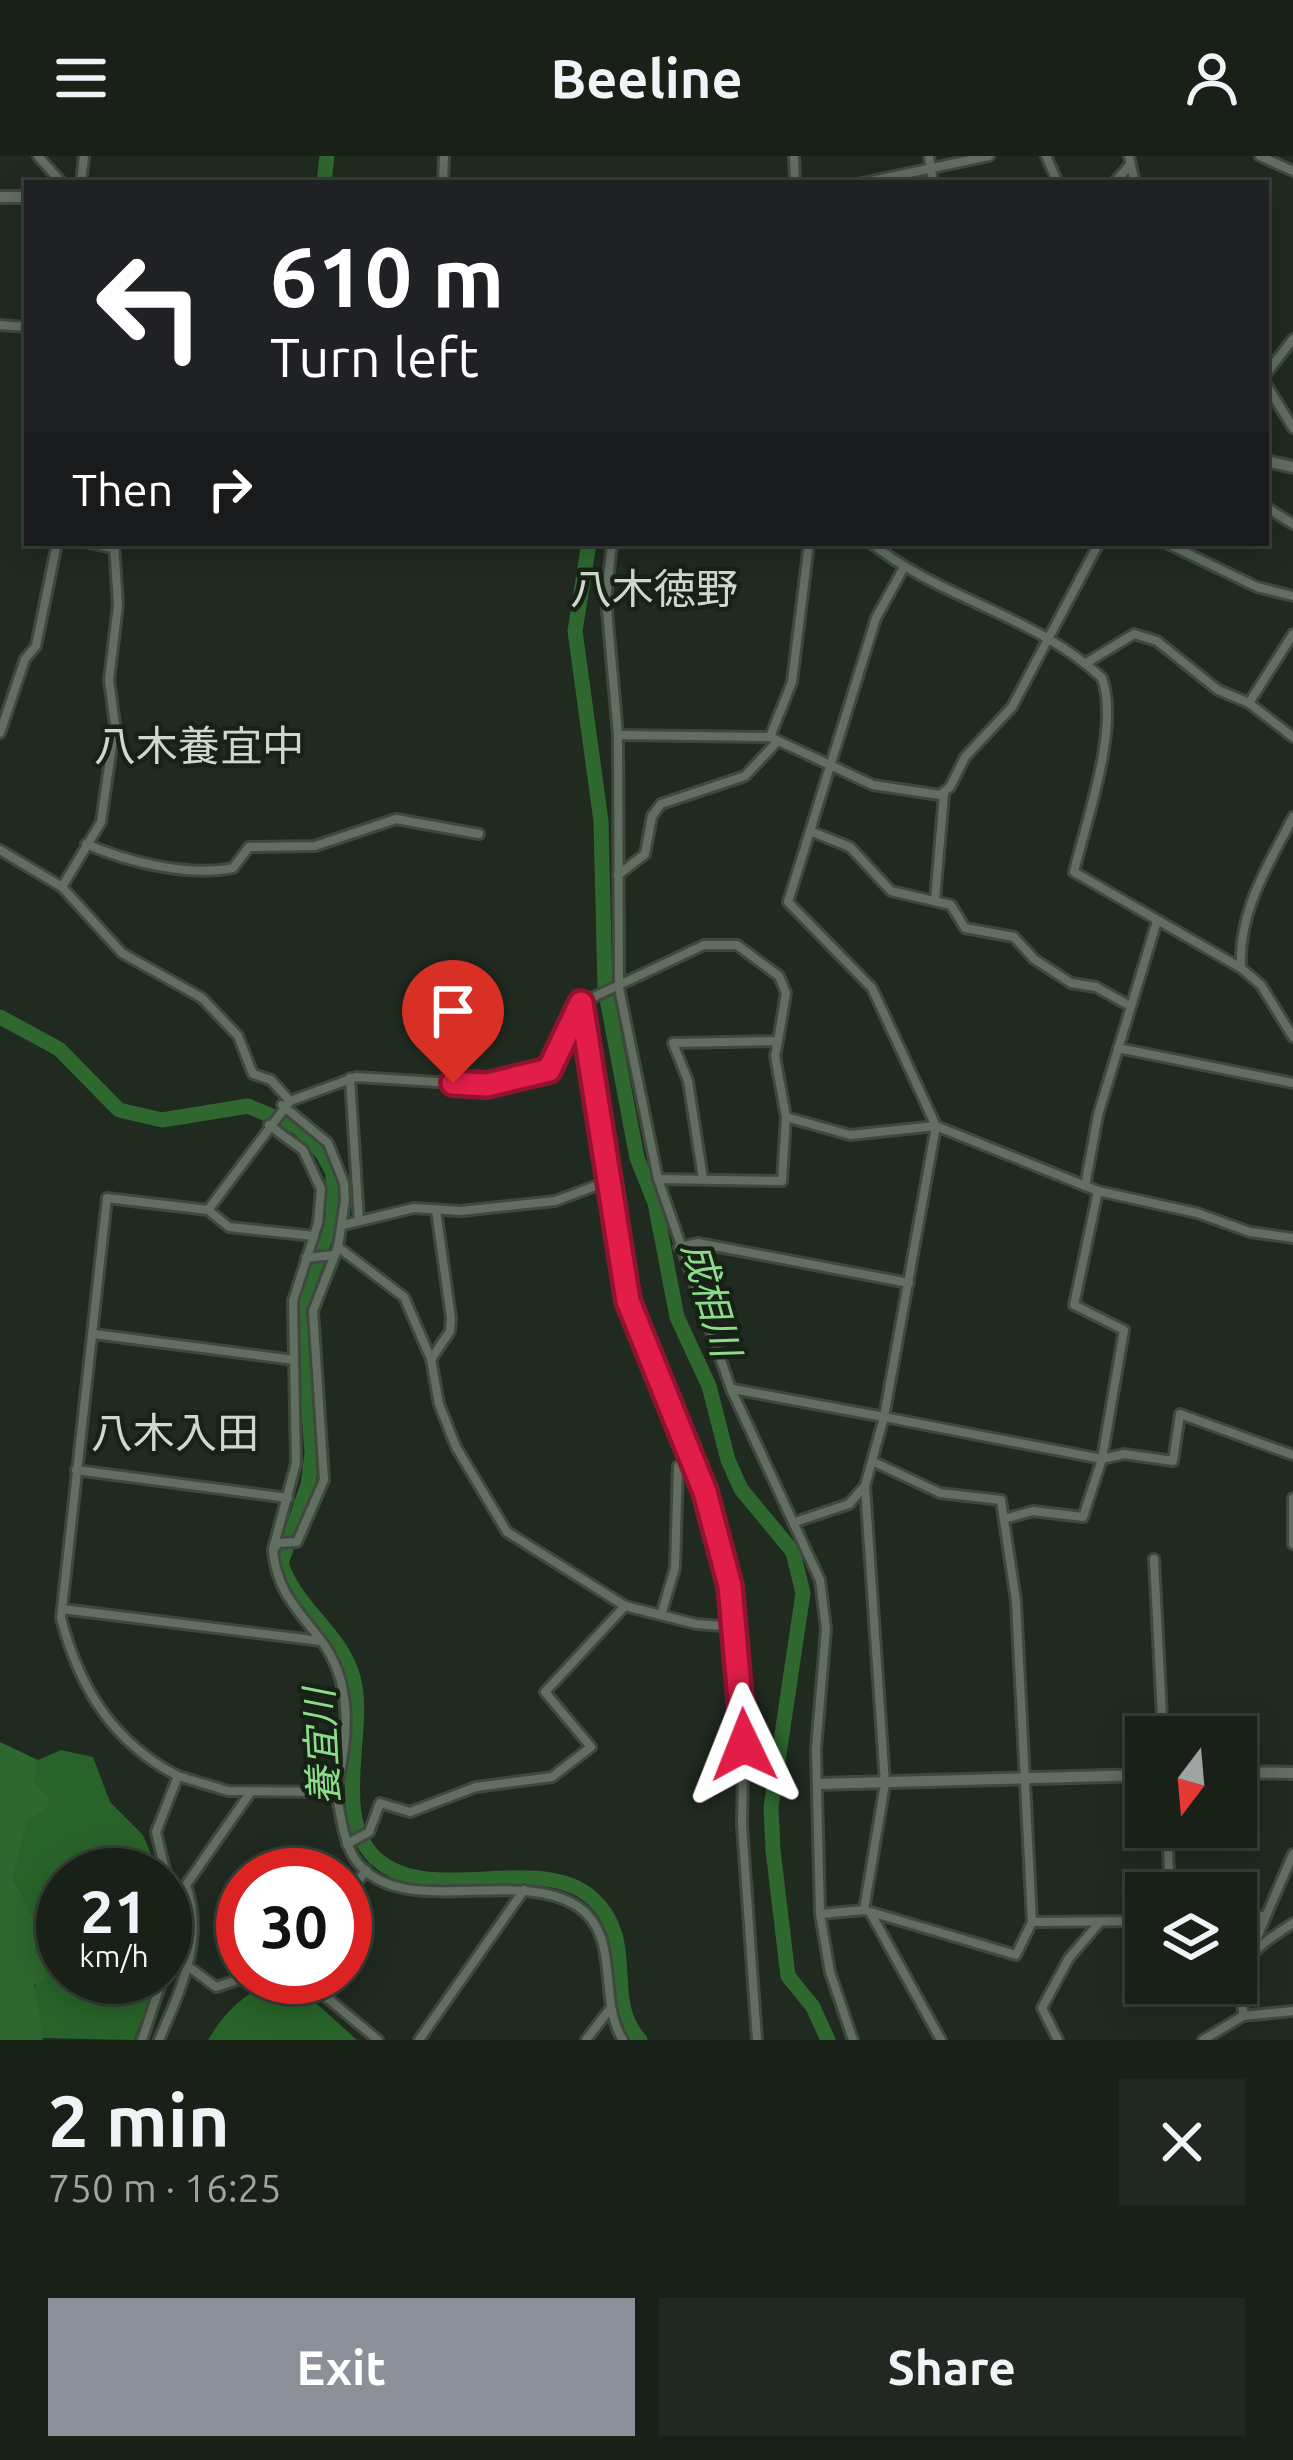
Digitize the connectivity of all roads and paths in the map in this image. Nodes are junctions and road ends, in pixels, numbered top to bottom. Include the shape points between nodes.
1 (38, 156) edge
2 (929, 156) edge
3 (989, 156) edge
4 (1260, 156) edge
5 (932, 168) junction
6 (1293, 171) edge
7 (59, 180) edge
8 (876, 180) edge
9 (933, 180) edge
10 (1293, 339) edge
11 (1269, 370) edge
12 (1269, 389) edge
13 (1293, 428) edge
14 (56, 546) edge
15 (114, 546) edge
16 (612, 546) edge
17 (809, 546) edge
18 (875, 546) edge
19 (1098, 546) edge
20 (1172, 546) edge
21 (903, 568) junction
22 (1293, 596) edge
23 (1293, 634) edge
24 (1050, 643) junction
25 (1086, 663) junction
26 (1249, 703) junction
27 (0, 733) edge
28 (618, 735) junction
29 (1293, 736) edge
30 (773, 740) junction
31 (830, 766) junction
32 (944, 792) junction
33 (1293, 817) edge
34 (810, 831) junction
35 (479, 835) dead end
36 (86, 844) junction
37 (0, 850) edge
38 (618, 874) junction
39 (62, 887) junction
40 (935, 900) junction
41 (1157, 921) junction
42 (1241, 968) junction
43 (616, 990) junction
44 (585, 1002) junction
45 (1130, 1006) junction
46 (1293, 1037) edge
47 (778, 1041) junction
48 (1118, 1048) junction
49 (350, 1078) junction
50 (1293, 1083) edge
51 (284, 1104) junction
52 (787, 1117) junction
53 (269, 1125) junction
54 (935, 1126) junction
55 (658, 1179) junction
56 (704, 1179) junction
57 (609, 1181) junction
58 (1085, 1186) junction
59 (1098, 1191) junction
60 (208, 1210) junction
61 (436, 1210) junction
62 (359, 1221) junction
63 (343, 1225) junction
64 (314, 1236) junction
65 (1293, 1238) edge
66 (679, 1247) junction
67 (334, 1253) junction
68 (306, 1258) junction
69 (909, 1283) junction
70 (94, 1334) junction
71 (294, 1360) junction
72 (431, 1360) junction
73 (731, 1389) junction
74 (884, 1417) junction
75 (1293, 1455) edge
76 (1102, 1459) junction
77 (692, 1461) junction
78 (874, 1462) junction
79 (76, 1470) junction
80 (865, 1486) junction
81 (288, 1498) junction
82 (1293, 1498) edge
83 (1004, 1519) junction
84 (795, 1522) junction
85 (1293, 1544) edge
86 (276, 1547) junction
87 (1154, 1559) dead end
88 (625, 1606) junction
89 (62, 1610) junction
90 (661, 1615) junction
91 (737, 1627) junction
92 (322, 1641) junction
93 (1162, 1716) edge
94 (1257, 1772) edge
95 (1293, 1773) edge
96 (1125, 1776) edge
97 (178, 1777) junction
98 (1025, 1779) junction
99 (818, 1784) junction
100 (885, 1784) junction
101 (336, 1792) junction
102 (250, 1793) junction
103 (347, 1844) junction
104 (160, 1848) edge
105 (350, 1848) edge
106 (1293, 1854) edge
107 (372, 1873) edge
108 (192, 1876) edge
109 (524, 1890) junction
110 (867, 1911) junction
111 (820, 1914) junction
112 (1257, 1916) edge
113 (1266, 1916) junction
114 (1101, 1921) junction
115 (1125, 1921) edge
116 (1032, 1922) junction
117 (1293, 1923) edge
118 (1257, 1938) edge
119 (1257, 1947) edge
120 (154, 2004) edge
121 (174, 2004) edge
122 (335, 2004) edge
123 (1243, 2004) edge
124 (608, 2010) junction
125 (1293, 2012) edge
126 (1243, 2016) junction
127 (142, 2040) edge
128 (159, 2040) edge
129 (379, 2040) edge
130 (418, 2040) edge
131 (586, 2040) edge
132 (623, 2040) edge
133 (757, 2040) edge
134 (853, 2040) edge
135 (941, 2040) edge
136 (1058, 2040) edge
137 (1203, 2040) edge

1 - 7 street
2 - 5 street
3 - 5 street
4 - 6 street
5 - 8 street
5 - 9 street
10 - 11 street
12 - 13 street
14 - 27 street via 36,646
15 - 36 street via 115,724 100,822
16 - 28 street via 606,599
17 - 30 street via 792,682
18 - 21 street
19 - 24 street
20 - 22 street
21 - 24 street via 995,607
21 - 31 street via 876,618
23 - 26 street
24 - 25 street
24 - 32 street via 1012,707
25 - 26 street via 1134,634 1156,640 1218,690
25 - 41 street via 1109,697 1074,872
26 - 29 street
28 - 30 street
28 - 38 street
30 - 31 street
30 - 38 street via 745,776 661,804 645,854
31 - 32 street via 873,785
31 - 34 street
32 - 40 street
33 - 42 street via 1243,919
34 - 40 street via 850,847 891,891
34 - 54 street via 788,902 872,988
35 - 36 street via 396,819 315,846 249,847 233,868 206,871
36 - 39 street
37 - 39 street
38 - 43 street
39 - 51 street via 122,953 202,998
40 - 45 street via 958,911 965,928 1014,937 1070,983
41 - 42 street
41 - 45 street
42 - 46 street
43 - 44 street
43 - 47 street via 687,950 737,945 784,985
43 - 55 street
44 - 49 street via 549,1070 487,1085
44 - 57 street
45 - 48 street
47 - 52 street
47 - 56 street via 674,1043
48 - 50 street
48 - 58 street
49 - 51 street
49 - 62 street
51 - 53 street
51 - 63 street via 334,1153 344,1183
52 - 54 street via 850,1135
52 - 56 street via 782,1181
53 - 60 street
53 - 64 street via 303,1150 319,1176
54 - 58 street
54 - 69 street
55 - 56 street
55 - 66 street
57 - 61 street via 555,1201
57 - 77 street via 628,1301
58 - 59 street
59 - 65 street
59 - 76 street via 1073,1305 1124,1330
60 - 64 street via 230,1227
60 - 70 street via 107,1198
61 - 62 street
61 - 72 street via 452,1318
62 - 63 street
63 - 67 street
64 - 68 street
66 - 69 street via 698,1243
66 - 73 street
67 - 68 street
67 - 72 street via 399,1291
67 - 86 street via 313,1311 323,1480 297,1542
68 - 71 street via 293,1300
69 - 74 street
70 - 71 street
70 - 79 street
71 - 81 street via 298,1429
72 - 88 street via 456,1447 507,1532
73 - 74 street
73 - 84 street
74 - 76 street
74 - 78 street
75 - 76 street via 1180,1414 1173,1461
76 - 83 street via 1083,1517 1033,1511
77 - 90 street via 678,1466 674,1568
77 - 91 street via 716,1526
78 - 80 street
78 - 83 street via 940,1493 1000,1500
79 - 81 street
79 - 89 street
80 - 84 street via 849,1504
80 - 100 street
81 - 86 street
82 - 85 street
83 - 98 street
84 - 99 street via 820,1580 826,1629
86 - 92 street via 283,1593
87 - 93 street
88 - 90 street
88 - 103 street via 545,1692 591,1747 552,1777 476,1787 410,1812 380,1803 369,1832
89 - 92 street
89 - 97 street via 89,1693 128,1744
90 - 91 street
91 - 133 street
92 - 101 street via 347,1709
94 - 95 street
96 - 98 street
97 - 102 street
97 - 104 street via 156,1832
98 - 100 street
98 - 116 street
99 - 100 street
99 - 111 street
100 - 110 street
101 - 102 street
101 - 103 street
102 - 108 street
103 - 105 street
106 - 113 street
107 - 109 street via 424,1890
109 - 124 street via 588,1916 603,1943
109 - 130 street
110 - 111 street
110 - 116 street via 1016,1955
110 - 135 street
111 - 134 street
112 - 113 street
113 - 118 street
114 - 115 street
114 - 116 street
114 - 136 street via 1042,2008
117 - 119 street
120 - 127 street
121 - 128 street
122 - 129 street
123 - 126 street
124 - 131 street
124 - 132 street
125 - 126 street
126 - 137 street

